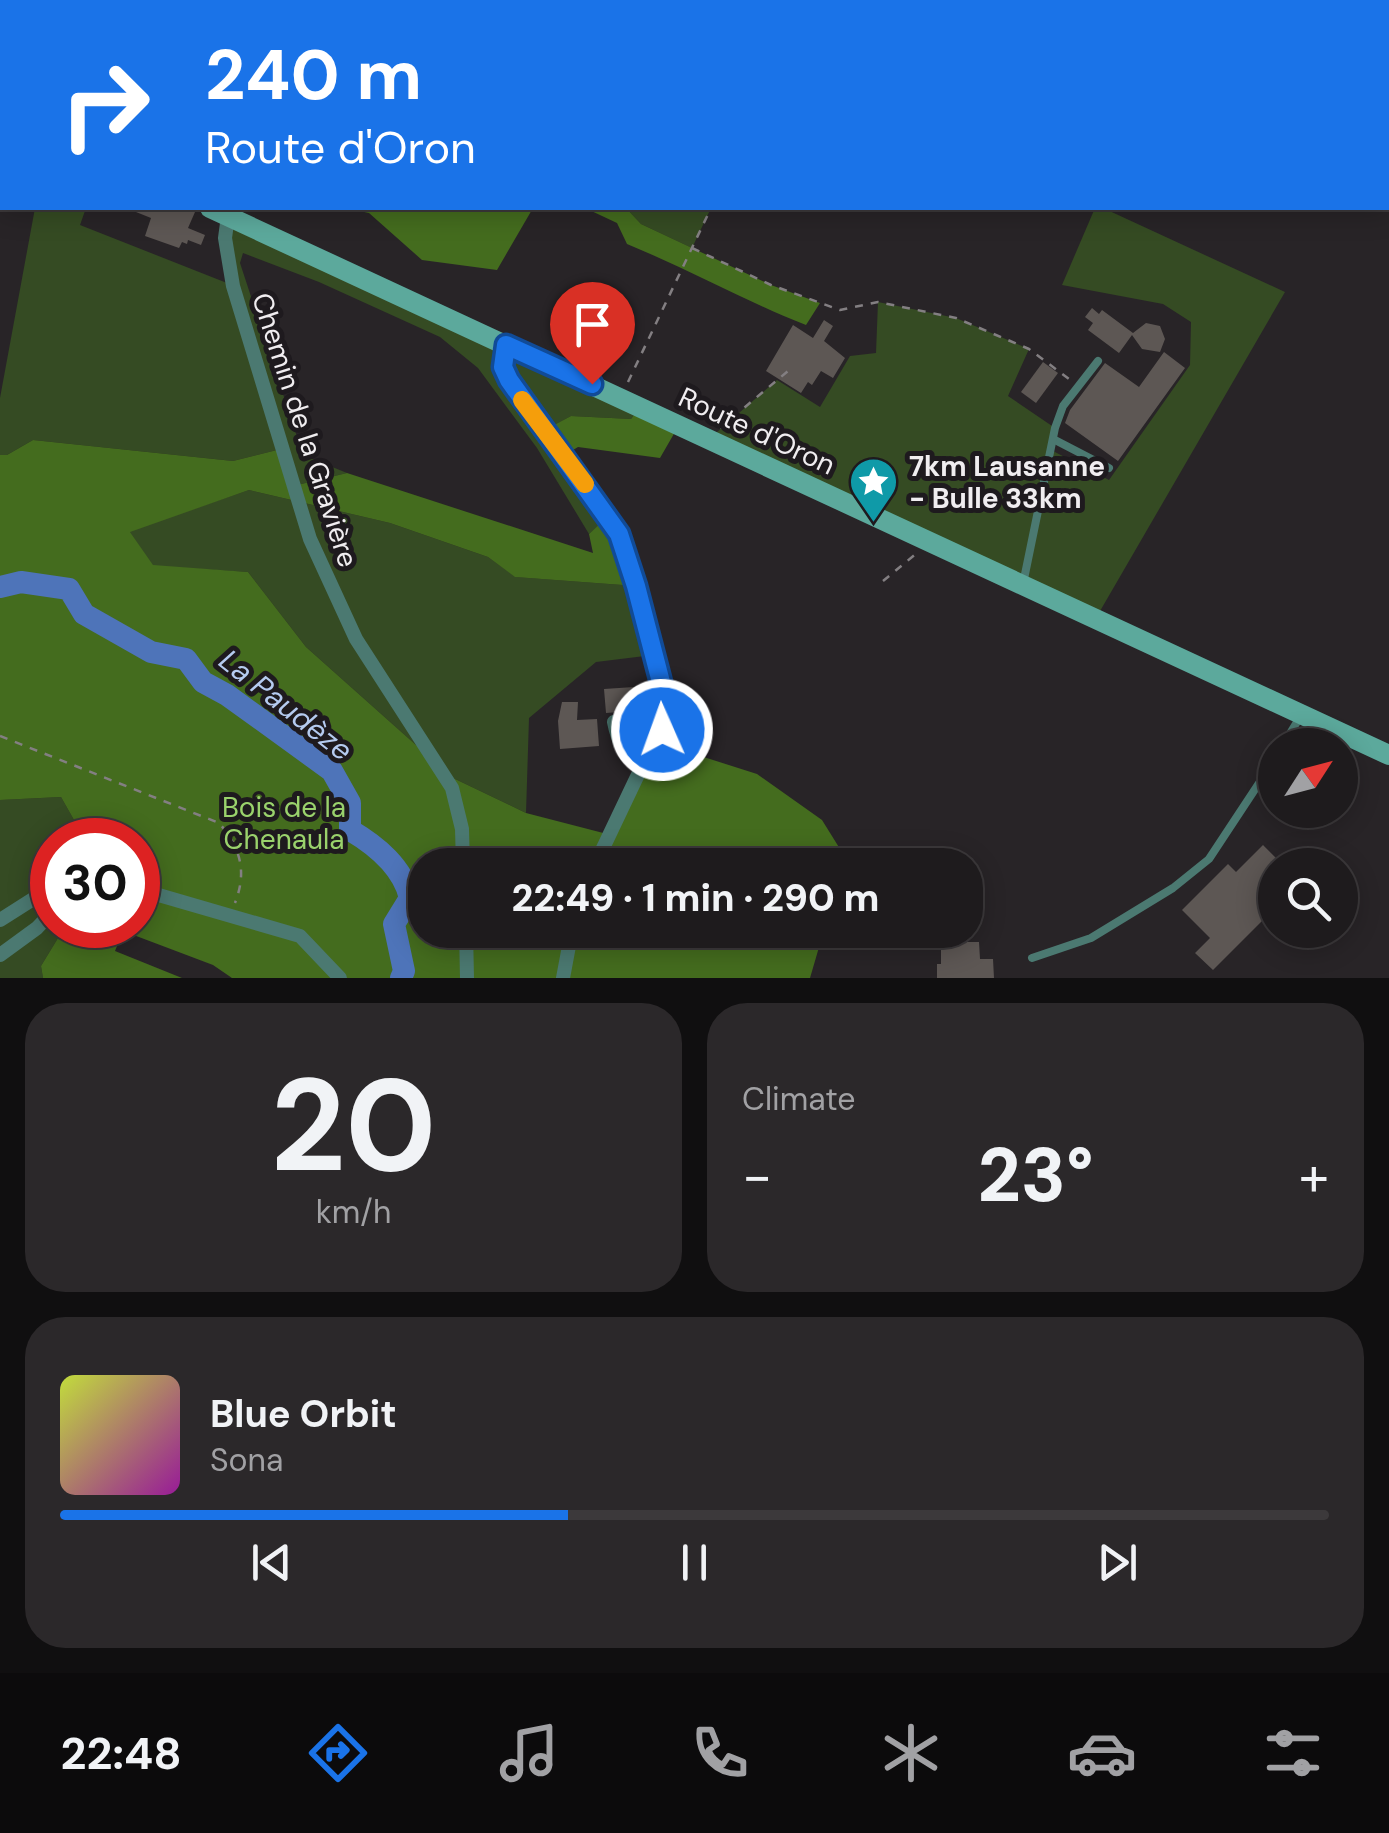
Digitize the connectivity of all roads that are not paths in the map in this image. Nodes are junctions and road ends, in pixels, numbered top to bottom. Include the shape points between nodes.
1 (219, 212) edge
2 (506, 345) junction
3 (1098, 361) dead end
4 (1055, 440) junction
5 (1109, 468) dead end
6 (1023, 584) junction
7 (1302, 714) junction
8 (614, 722) dead end
9 (1293, 728) edge
10 (1389, 754) edge
11 (644, 762) junction
12 (1258, 784) edge
13 (463, 848) edge
14 (603, 848) edge
15 (160, 895) edge
16 (30, 901) edge
17 (0, 920) edge
18 (30, 933) edge
19 (467, 948) edge
20 (569, 948) edge
21 (0, 955) edge
22 (1032, 958) dead end
23 (340, 978) edge
24 (468, 978) edge
25 (564, 978) edge

1 - 2 main road, Route d'Oron
1 - 13 street, Chemin de la Gravière via 232,286 310,539 356,639 452,788
2 - 6 main road, Route d'Oron
2 - 11 street via 509,380 626,550 663,690 662,730
3 - 4 lane via 1064,406
4 - 5 lane
4 - 6 lane
6 - 7 main road, Route d'Oron
7 - 9 lane
7 - 10 main road, Route d'Oron
8 - 11 street via 627,754
11 - 14 street
12 - 22 lane via 1209,859 1185,878 1090,938
15 - 23 street via 300,936
16 - 17 street
18 - 21 street
19 - 24 street
20 - 25 street

